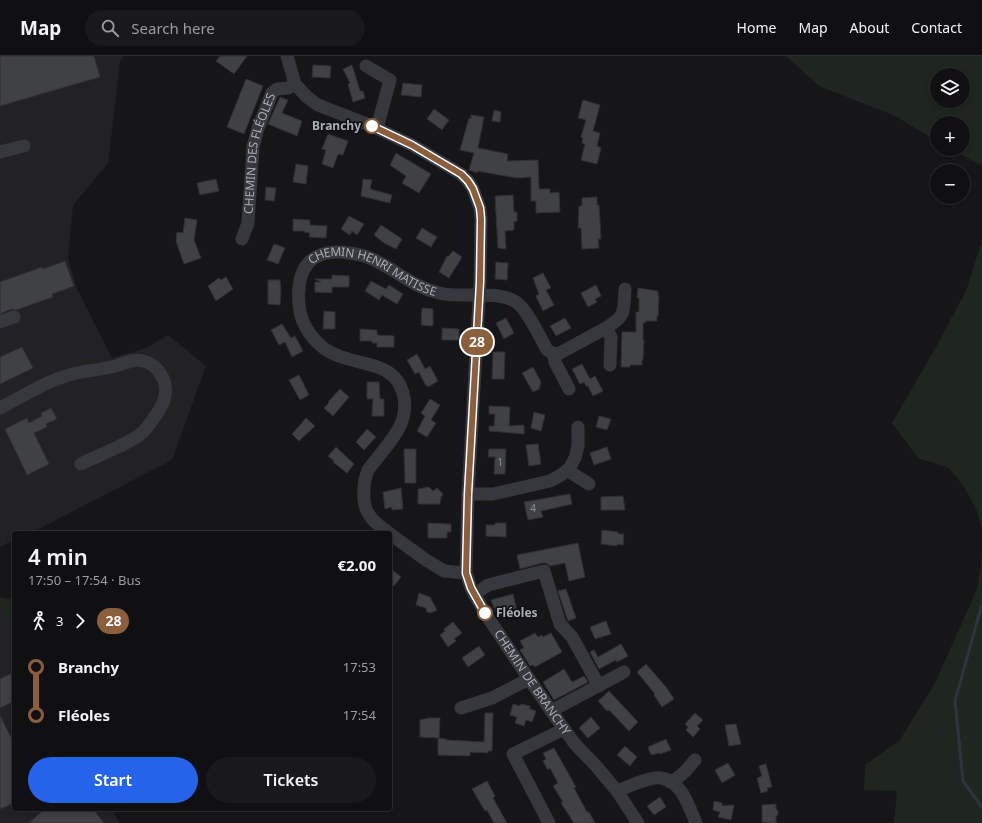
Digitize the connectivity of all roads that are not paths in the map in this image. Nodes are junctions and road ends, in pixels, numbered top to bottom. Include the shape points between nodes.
1 (287, 56) edge
2 (366, 66) dead end
3 (295, 84) junction
4 (376, 128) junction
5 (24, 146) dead end
6 (0, 152) edge
7 (242, 239) dead end
8 (625, 290) dead end
9 (479, 296) junction
10 (14, 317) dead end
11 (0, 322) edge
12 (606, 328) junction
13 (553, 353) junction
14 (610, 365) dead end
15 (569, 389) dead end
16 (0, 408) edge
17 (578, 427) dead end
18 (81, 464) dead end
19 (567, 470) junction
20 (589, 484) dead end
21 (468, 494) junction
22 (388, 531) edge
23 (392, 534) edge
24 (466, 573) junction
25 (474, 595) junction
26 (624, 672) dead end
27 (529, 679) junction
28 (599, 686) junction
29 (461, 708) dead end
30 (551, 711) junction
31 (564, 729) junction
32 (695, 760) dead end
33 (670, 782) junction
34 (617, 791) junction
35 (548, 823) edge
36 (638, 823) edge
37 (696, 823) edge

1 - 3 street, CHEMIN DE BRANCHY
2 - 4 street via 390,80
3 - 4 street, CHEMIN DE BRANCHY via 318,105
3 - 7 street, CHEMIN DES FLÉOLES via 272,93 258,128 253,147 248,223
4 - 9 street, CHEMIN DE BRANCHY via 412,145 461,174 468,181 476,196 481,219
5 - 6 street
8 - 12 street via 623,314 619,320
9 - 13 street, CHEMIN HENRI MATISSE via 497,296 516,302 523,308 547,350
9 - 21 street, CHEMIN DE BRANCHY
9 - 22 street, CHEMIN HENRI MATISSE via 441,294 425,289 372,258 343,252 320,255 303,269 299,281 299,305 303,324 311,334 332,353 381,368 398,382 403,393 406,404 403,419 368,470 363,489 369,516
10 - 11 street
12 - 13 street via 558,354
12 - 14 street via 610,337
13 - 15 street
16 - 18 street via 73,374 113,367 134,360 144,361 155,367 165,383 166,395 151,423 132,439
17 - 19 street via 575,458
19 - 20 street
19 - 21 street via 550,481 493,494
21 - 24 street, CHEMIN DE BRANCHY
23 - 24 street, CHEMIN HENRI MATISSE via 444,571
24 - 25 street, CHEMIN DE BRANCHY
25 - 27 street, CHEMIN DE BRANCHY
25 - 28 street via 488,585 544,571 560,624 572,637
26 - 28 street
27 - 29 street via 492,698
27 - 30 street, CHEMIN DE BRANCHY
28 - 30 street
30 - 31 street, CHEMIN DE BRANCHY
31 - 34 street, CHEMIN DE BRANCHY
31 - 35 street via 513,754
32 - 33 street via 683,774
33 - 34 street via 661,778 648,780
33 - 37 street via 684,797
34 - 36 street, CHEMIN DE BRANCHY

